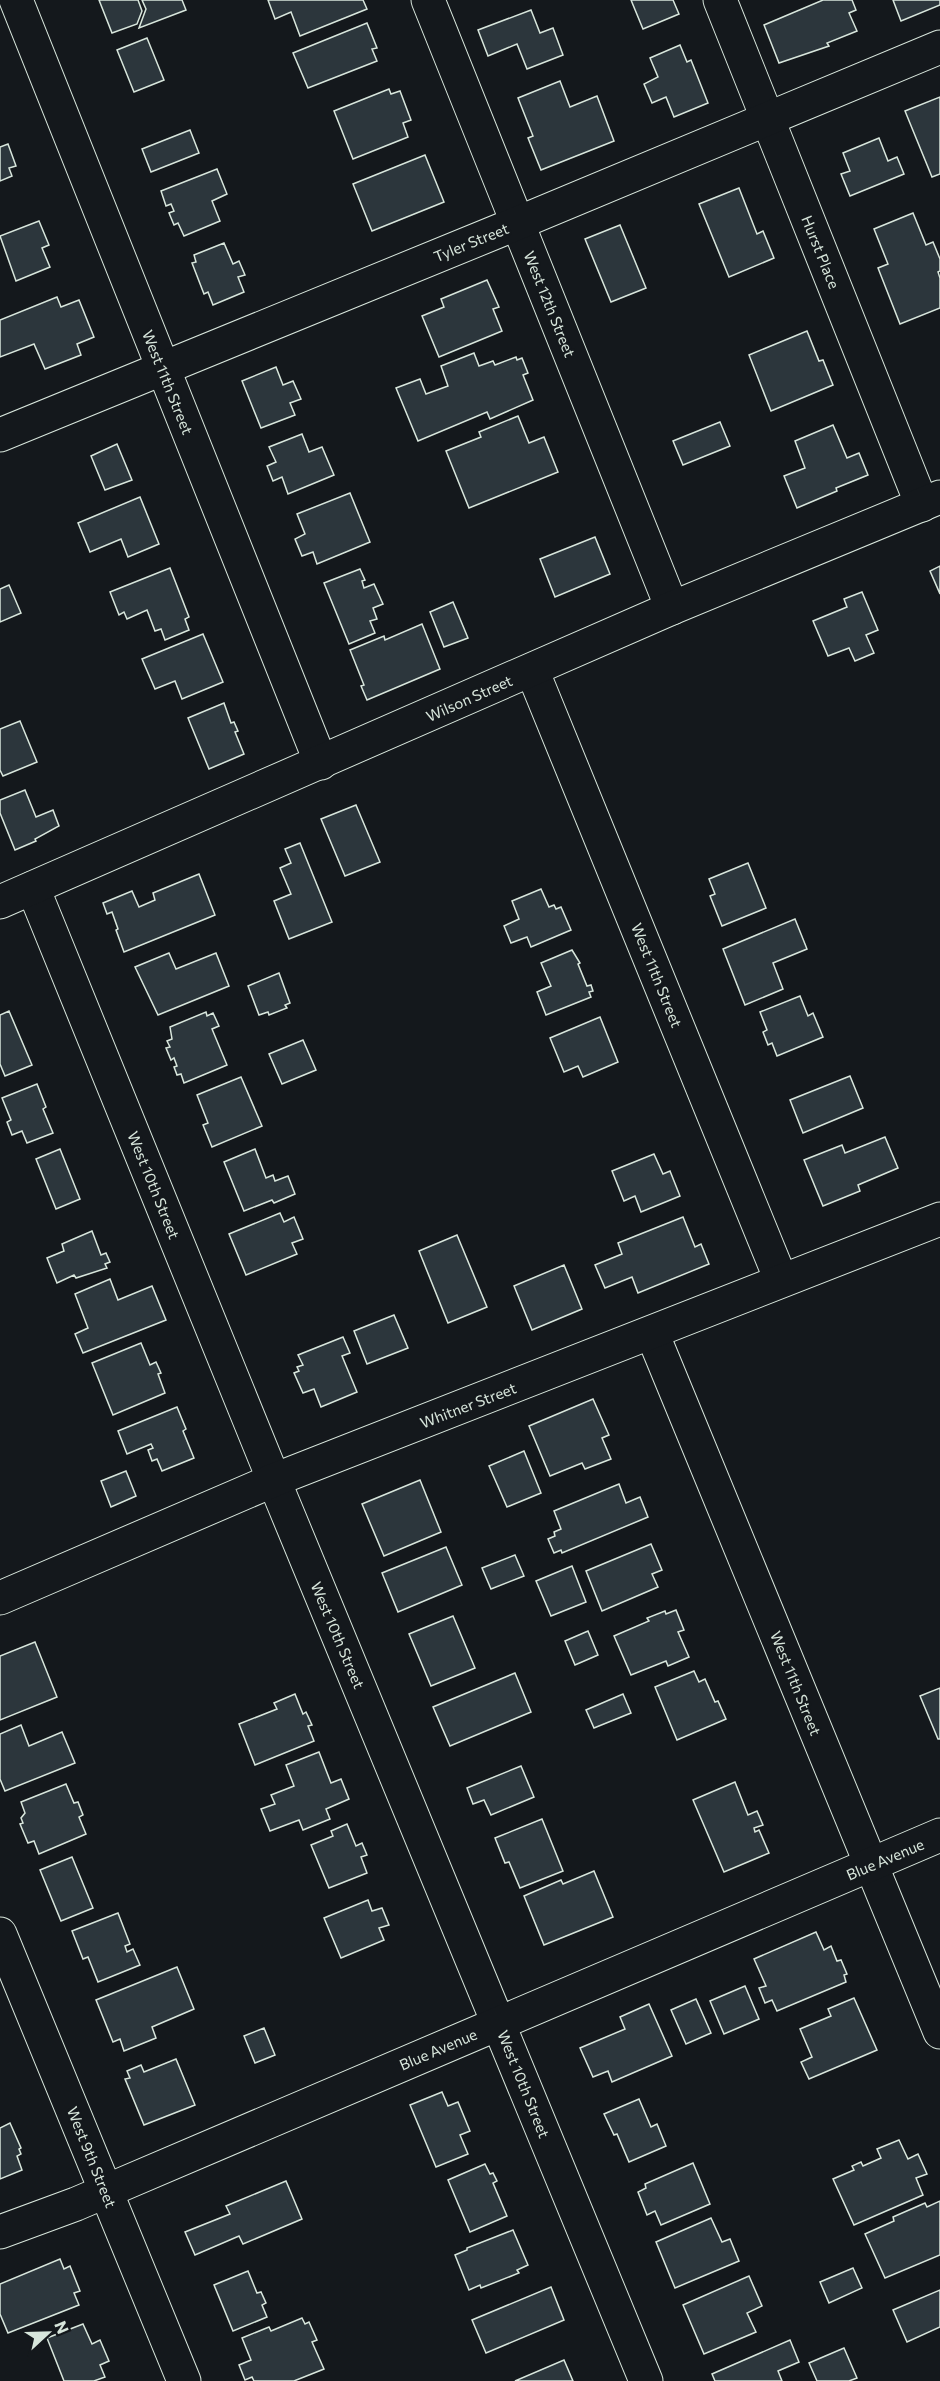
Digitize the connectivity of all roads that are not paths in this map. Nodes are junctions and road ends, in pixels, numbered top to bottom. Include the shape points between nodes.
1 (16, 0) edge
2 (428, 0) edge
3 (720, 0) edge
4 (940, 47) edge
5 (767, 118) junction
6 (518, 223) junction
7 (162, 368) junction
8 (0, 435) edge
9 (931, 501) edge
10 (672, 608) junction
11 (532, 670) junction
12 (321, 763) junction
13 (33, 888) junction
14 (0, 902) edge
15 (940, 1219) edge
16 (781, 1280) junction
17 (652, 1333) junction
18 (274, 1480) junction
19 (0, 1598) edge
20 (940, 1834) edge
21 (871, 1865) junction
22 (0, 1934) edge
23 (499, 2024) junction
24 (940, 2032) edge
25 (106, 2190) junction
26 (0, 2232) edge
27 (184, 2381) edge
28 (646, 2381) edge

1 - 7 street, West 11th Street
2 - 6 street, West 12th Street
3 - 5 street, Hurst Place
4 - 5 street, Tyler Street
5 - 6 street, Tyler Street
5 - 9 street, Hurst Place
6 - 7 street, Tyler Street
6 - 10 street, West 12th Street
7 - 8 street, Tyler Street
7 - 12 street, West 11th Street
9 - 10 street, Wilson Street
10 - 11 street, Wilson Street
11 - 12 street, Wilson Street
11 - 16 street, West 11th Street
12 - 13 street, Wilson Street
13 - 14 street, Wilson Street
13 - 18 street, West 10th Street
15 - 16 street, Whitner Street
16 - 17 street, Whitner Street
17 - 18 street, Whitner Street
17 - 21 street, West 11th Street
18 - 19 street, Whitner Street
18 - 23 street, West 10th Street
20 - 21 street, Blue Avenue
21 - 23 street, Blue Avenue
21 - 24 street, West 11th Street
22 - 25 street, West 9th Street
23 - 25 street, Blue Avenue
23 - 28 street, West 10th Street
25 - 26 street, Blue Avenue
25 - 27 street, West 9th Street

